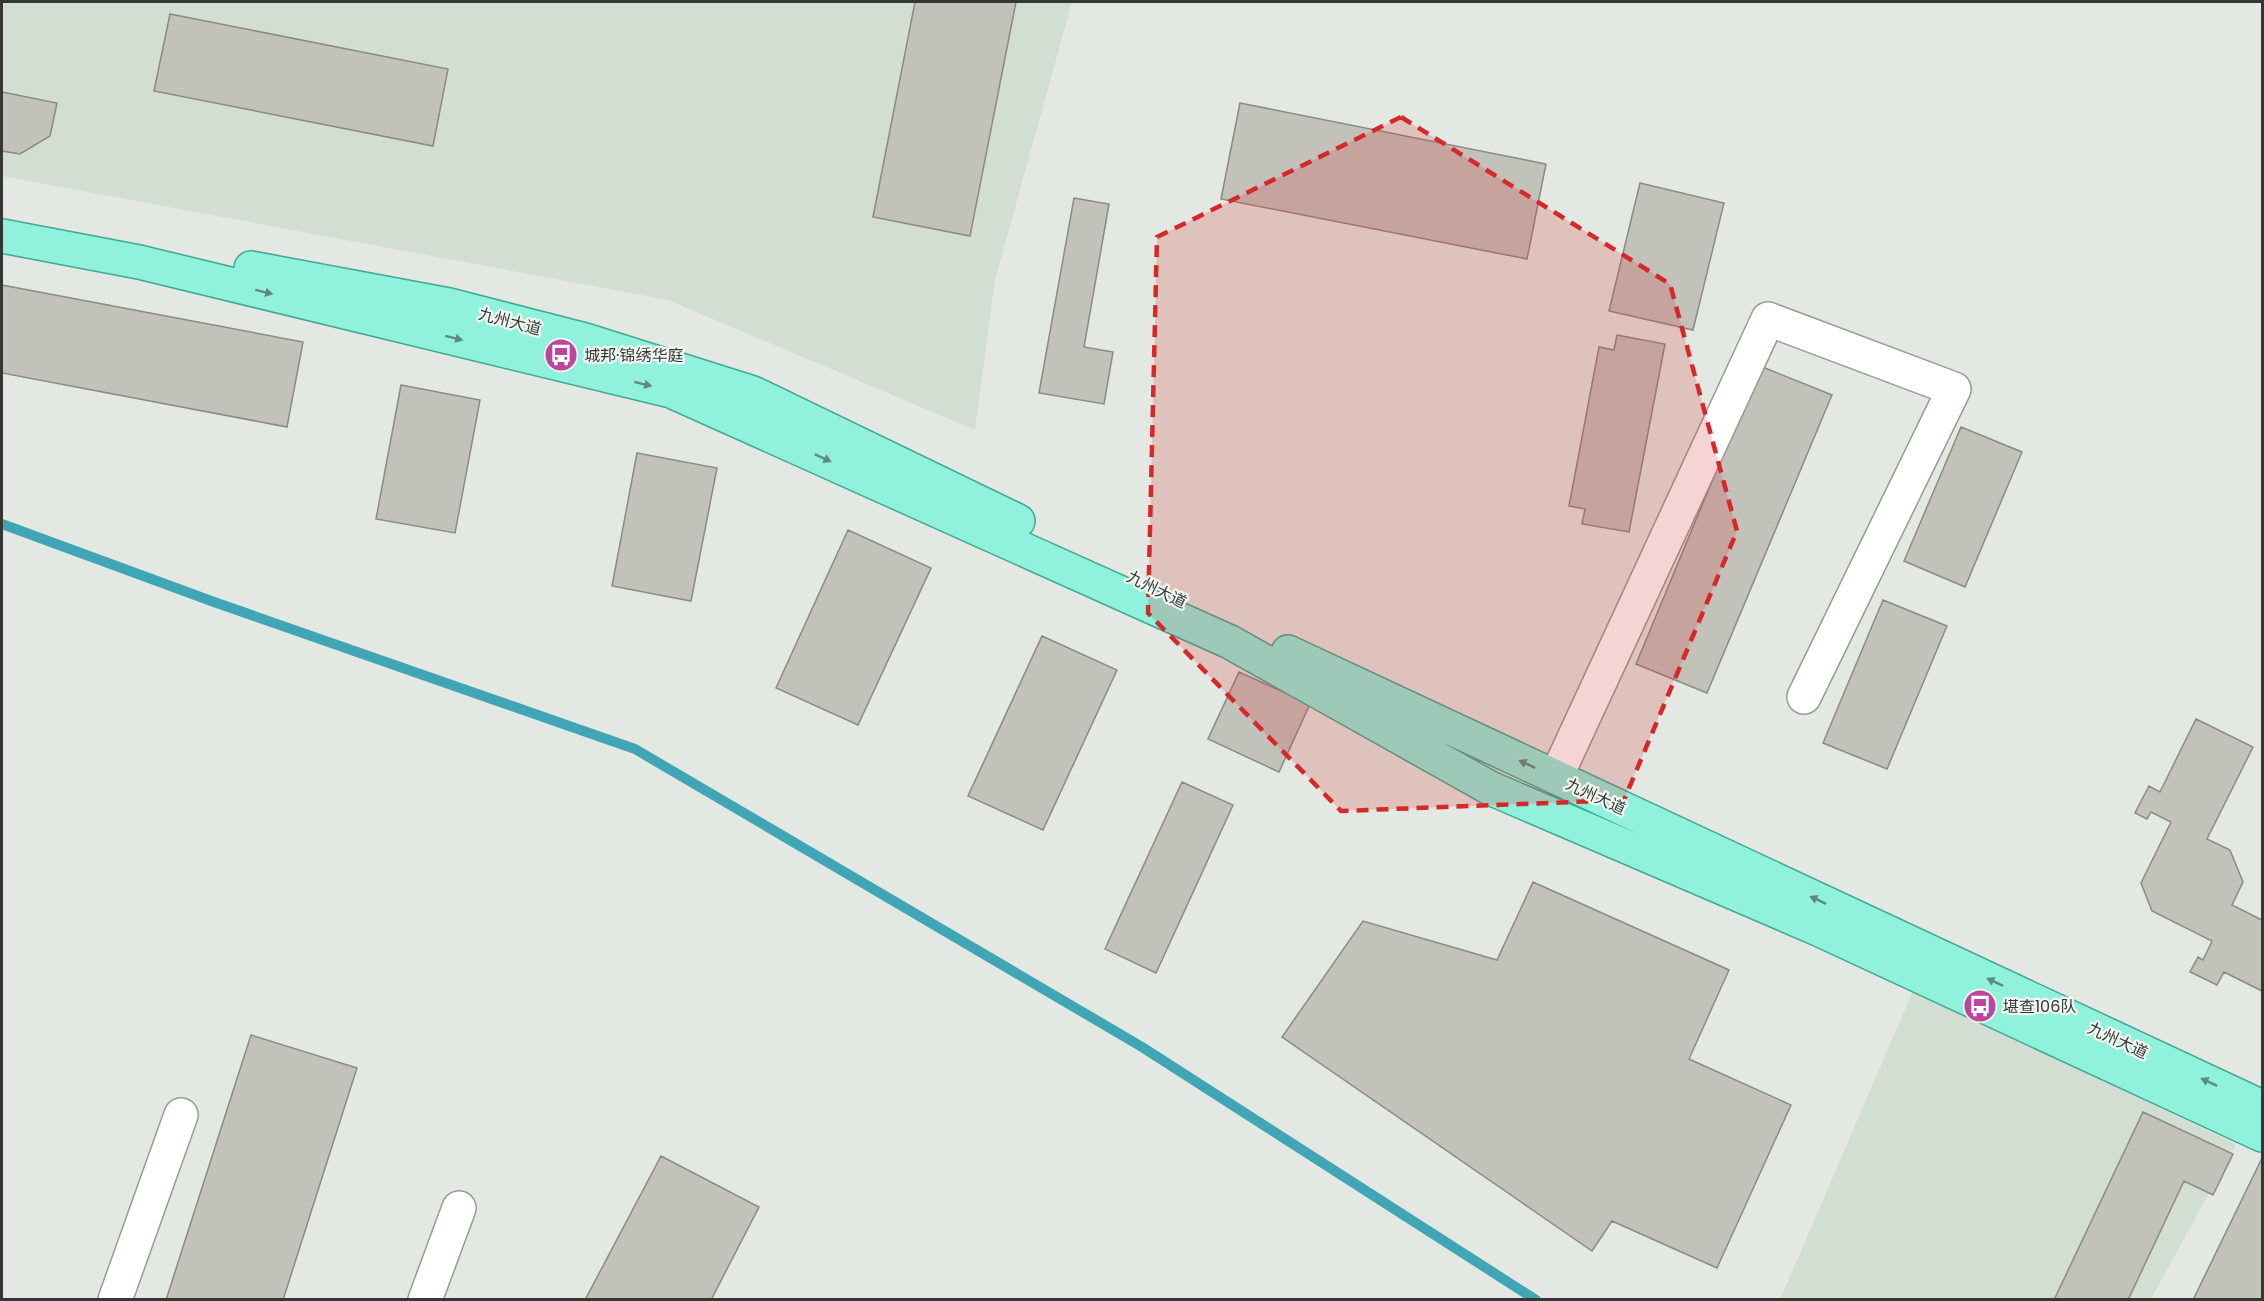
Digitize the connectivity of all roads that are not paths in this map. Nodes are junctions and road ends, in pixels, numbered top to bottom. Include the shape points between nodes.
1 (2, 220) edge
2 (2, 237) edge
3 (1804, 697) dead end
4 (1556, 777) junction
5 (2262, 1107) edge
6 (181, 1115) dead end
7 (2262, 1135) edge
8 (459, 1208) dead end
9 (115, 1299) edge
10 (425, 1299) edge

4 -> 1 main road, 九州大道 via 1221,621 753,393 585,340 448,305
2 -> 7 main road via 139,262 671,391 1230,642 1490,788 1818,929
3 - 4 lane via 1954,389 1768,319
5 -> 4 main road, 九州大道
6 - 9 lane
8 - 10 lane

